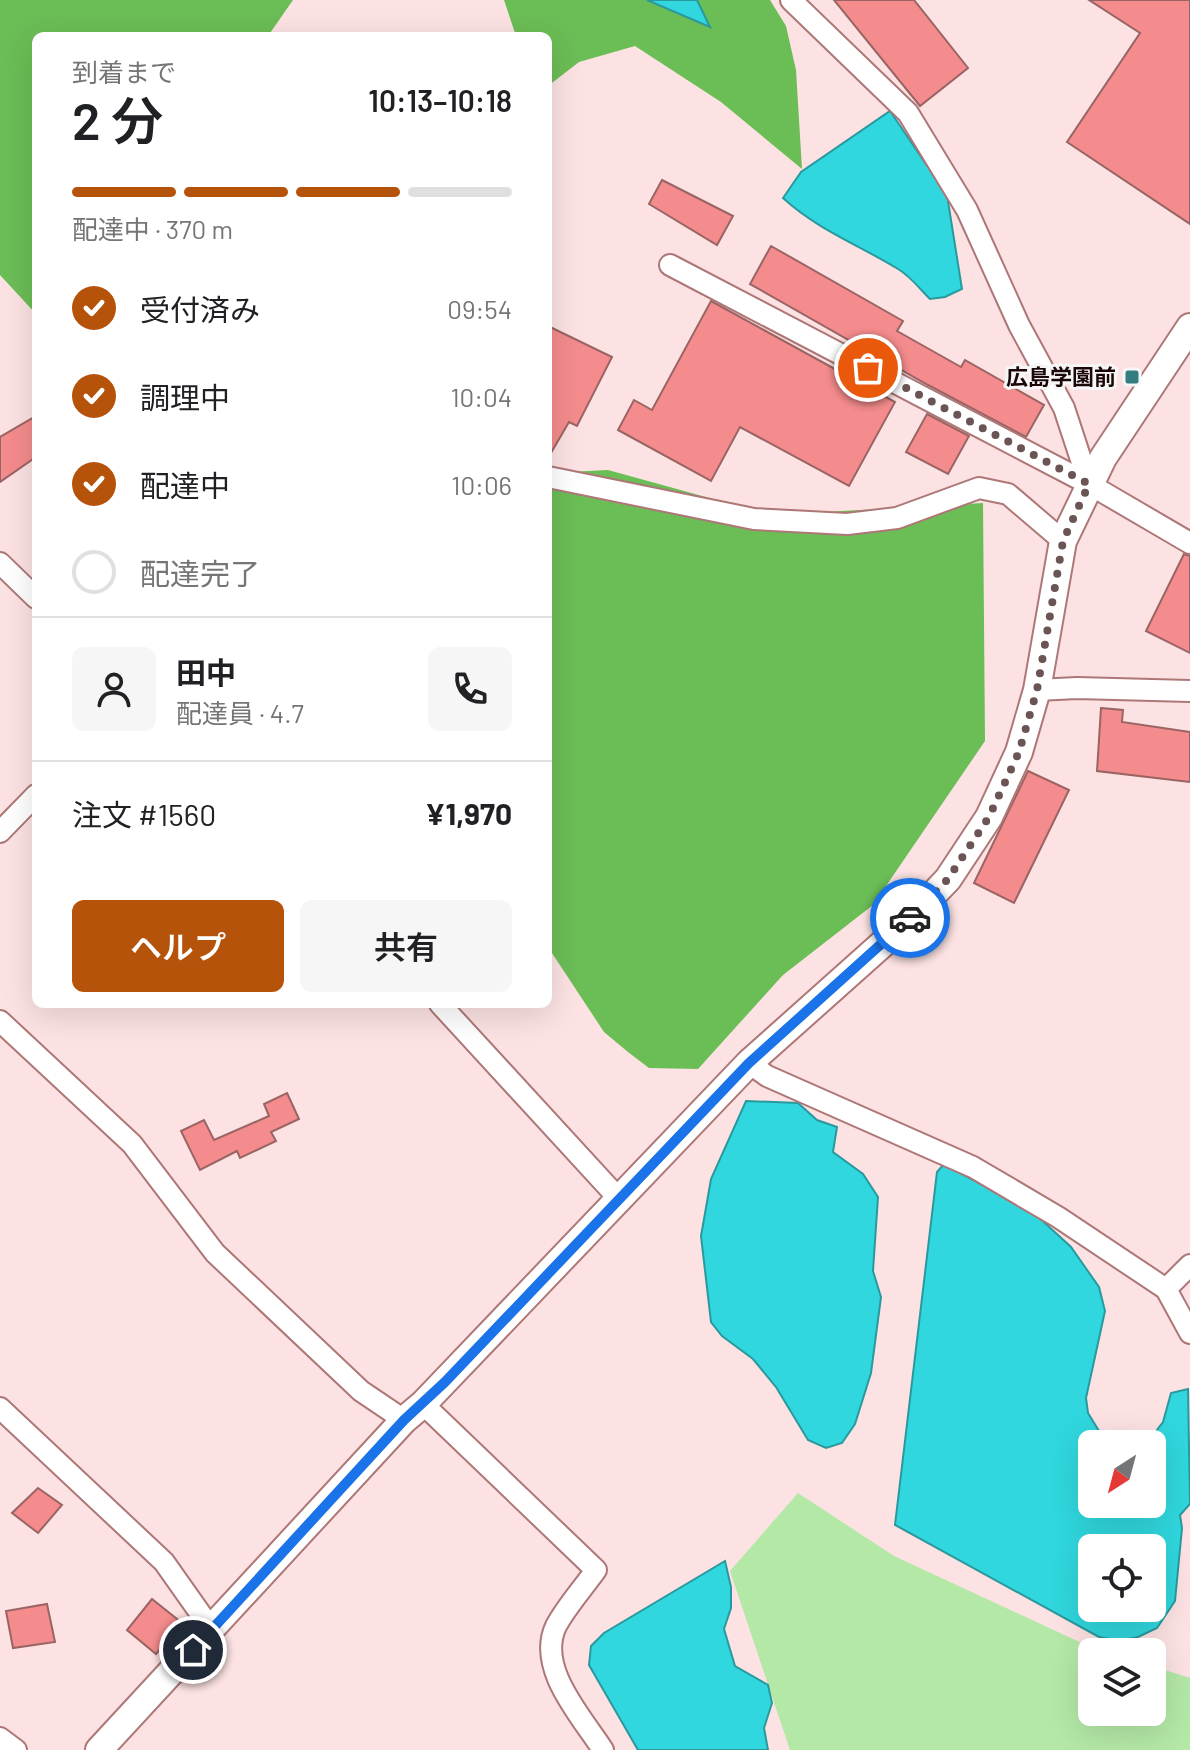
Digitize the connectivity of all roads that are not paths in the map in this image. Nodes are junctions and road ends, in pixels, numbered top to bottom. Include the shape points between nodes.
1 (791, 0) edge
2 (670, 265) dead end
3 (1190, 327) edge
4 (552, 478) edge
5 (1089, 484) junction
6 (1063, 541) junction
7 (1190, 543) edge
8 (0, 563) edge
9 (32, 594) edge
10 (1037, 690) junction
11 (1190, 691) edge
12 (32, 799) edge
13 (0, 832) edge
14 (444, 1008) edge
15 (0, 1021) edge
16 (749, 1063) junction
17 (620, 1200) junction
18 (1190, 1265) edge
19 (1166, 1289) junction
20 (1190, 1333) edge
21 (0, 1408) edge
22 (413, 1412) junction
23 (212, 1630) junction
24 (0, 1738) edge
25 (16, 1750) edge
26 (99, 1750) edge
27 (603, 1750) edge

1 - 5 street via 908,113 967,210 1064,408
2 - 5 street
3 - 5 main road
4 - 6 street via 754,519 847,524 897,518 979,488 1008,494
5 - 6 main road
5 - 7 street
6 - 10 main road
8 - 9 street
10 - 11 street
10 - 16 main road via 1019,752 989,817 948,879
12 - 13 street
14 - 17 street
15 - 22 street via 132,1144 215,1253 361,1391
16 - 17 main road
16 - 19 street via 767,1076 973,1167
17 - 22 main road
18 - 19 street
19 - 20 street
21 - 23 street via 164,1562
22 - 23 main road
22 - 27 street via 596,1570 555,1628 553,1654 555,1674
23 - 26 main road
24 - 25 street

